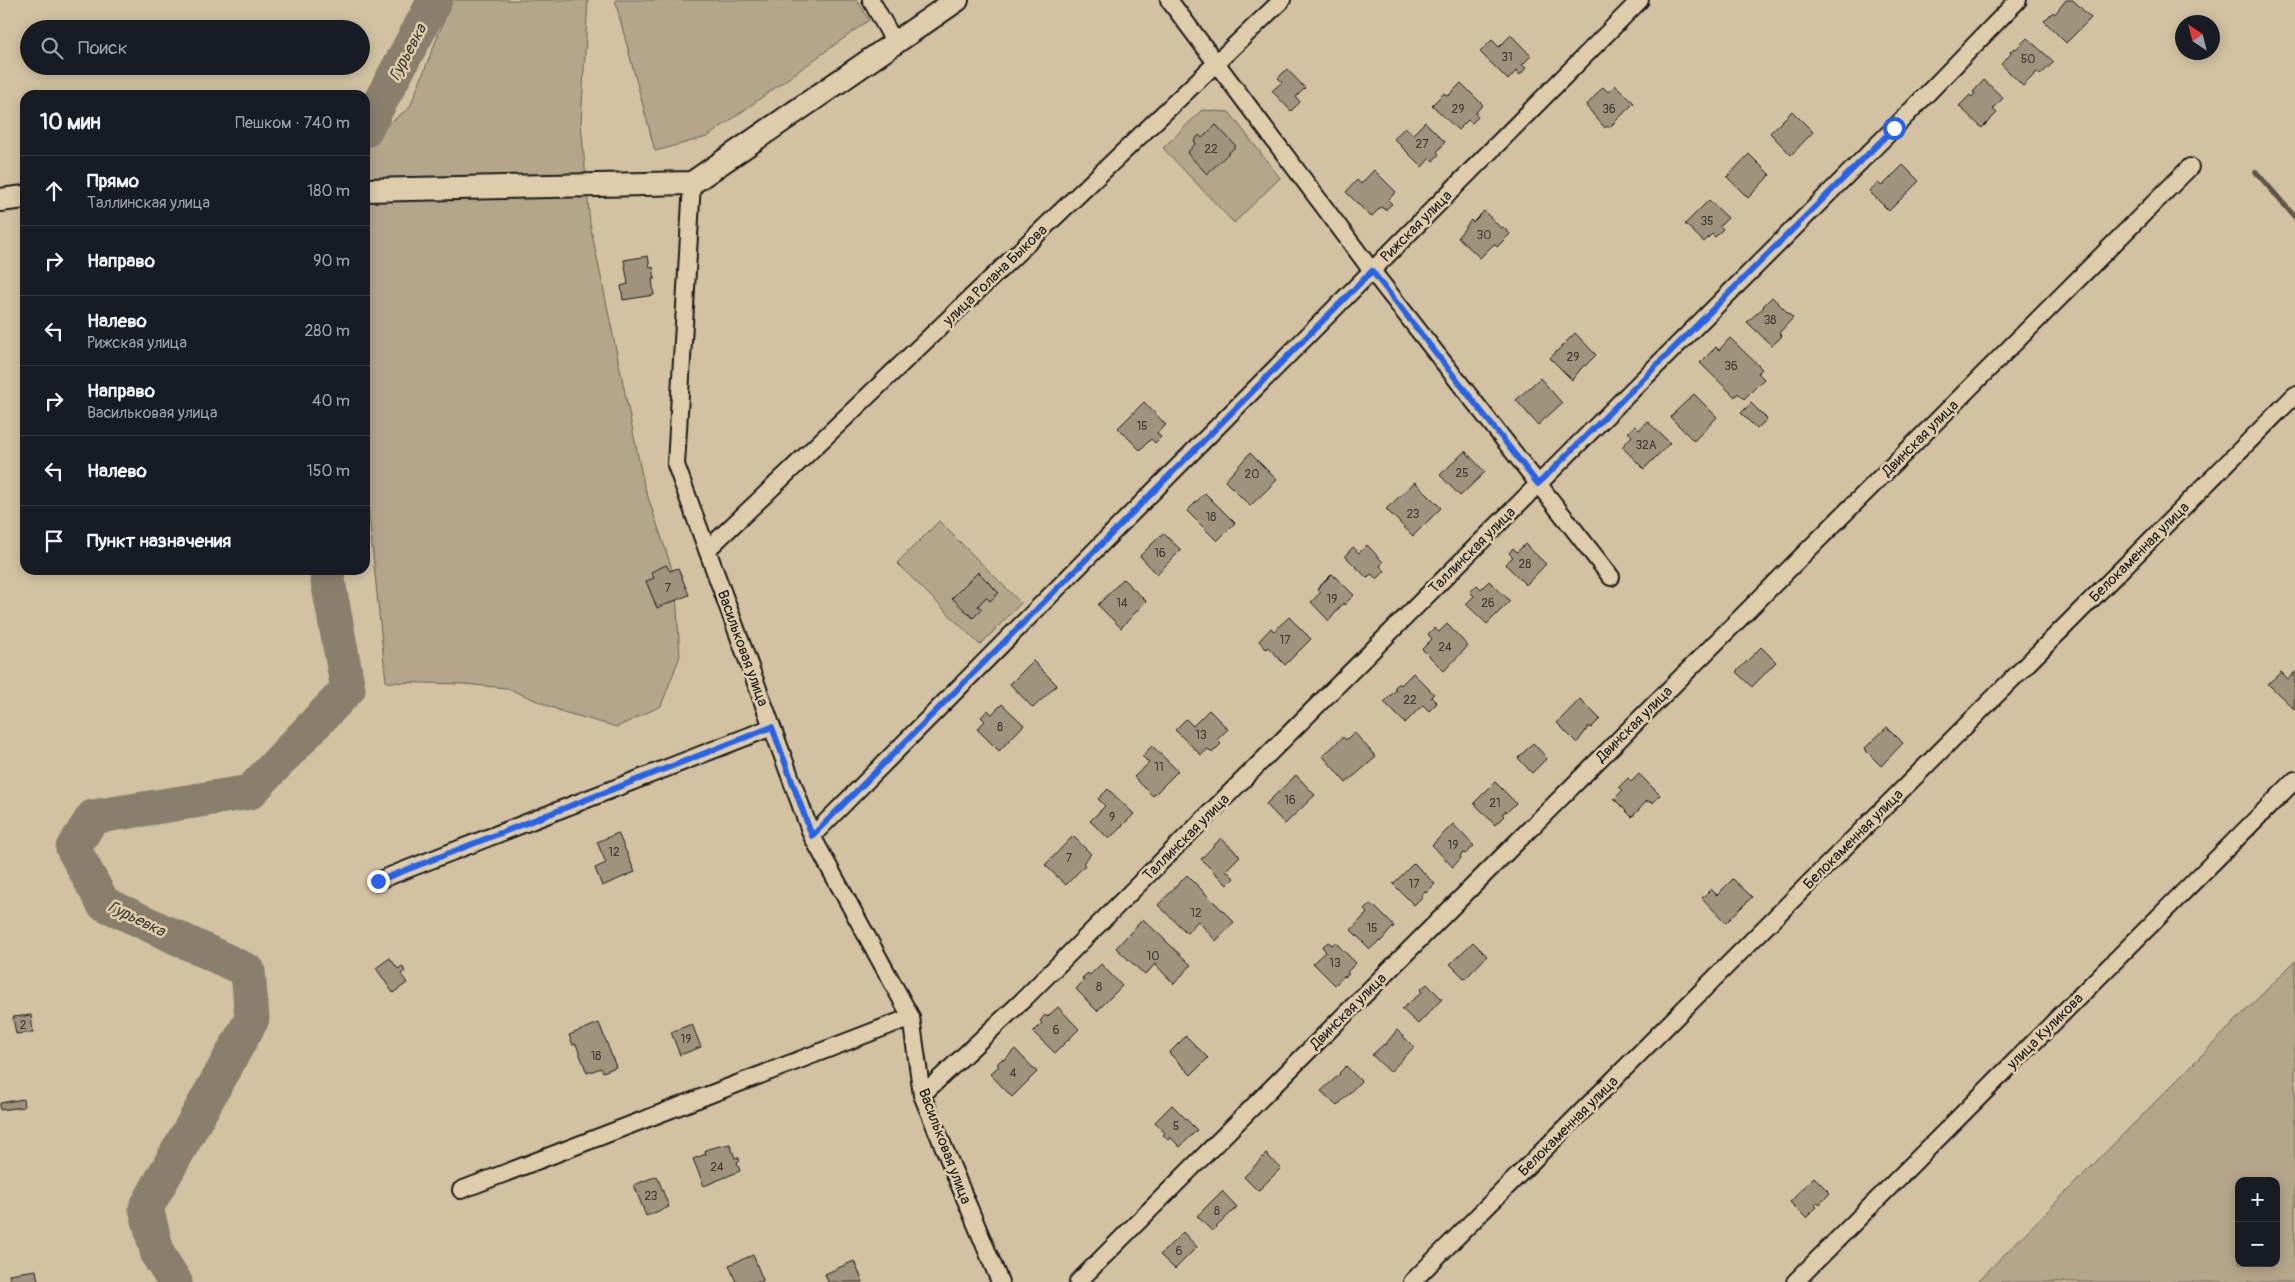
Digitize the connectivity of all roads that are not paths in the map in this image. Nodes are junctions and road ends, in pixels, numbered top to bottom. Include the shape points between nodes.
1 (871, 0) edge
2 (956, 0) edge
3 (1169, 0) edge
4 (1282, 0) edge
5 (1640, 0) edge
6 (2018, 0) edge
7 (895, 42) junction
8 (1216, 63) junction
9 (2190, 167) dead end
10 (692, 183) junction
11 (370, 190) edge
12 (20, 198) edge
13 (0, 200) edge
14 (1372, 271) junction
15 (2295, 395) edge
16 (1538, 484) junction
17 (707, 550) junction
18 (1611, 577) dead end
19 (772, 727) junction
20 (2295, 780) edge
21 (812, 836) junction
22 (378, 881) dead end
23 (910, 1017) junction
24 (922, 1095) junction
25 (461, 1190) dead end
26 (1000, 1282) edge
27 (1078, 1282) edge
28 (1412, 1282) edge
29 (1795, 1282) edge

1 - 7 street
2 - 7 street
3 - 8 street
4 - 8 street, улица Ролана Быкова
5 - 14 street, Рижская улица
6 - 16 street, Таллинская улица
7 - 10 street
8 - 14 street
8 - 17 street, улица Ролана Быкова
9 - 27 street, Двинская улица
10 - 11 street
10 - 17 street, Васильковая улица via 676,465
12 - 13 street
14 - 16 street
14 - 21 street, Рижская улица
15 - 28 street, Белокаменная улица
16 - 18 street
16 - 24 street, Таллинская улица via 1022,1001
17 - 19 street, Васильковая улица
19 - 21 street, Васильковая улица
19 - 22 street
20 - 29 street, улица Куликова
21 - 23 street, Васильковая улица
23 - 24 street, Васильковая улица
23 - 25 street
24 - 26 street, Васильковая улица

